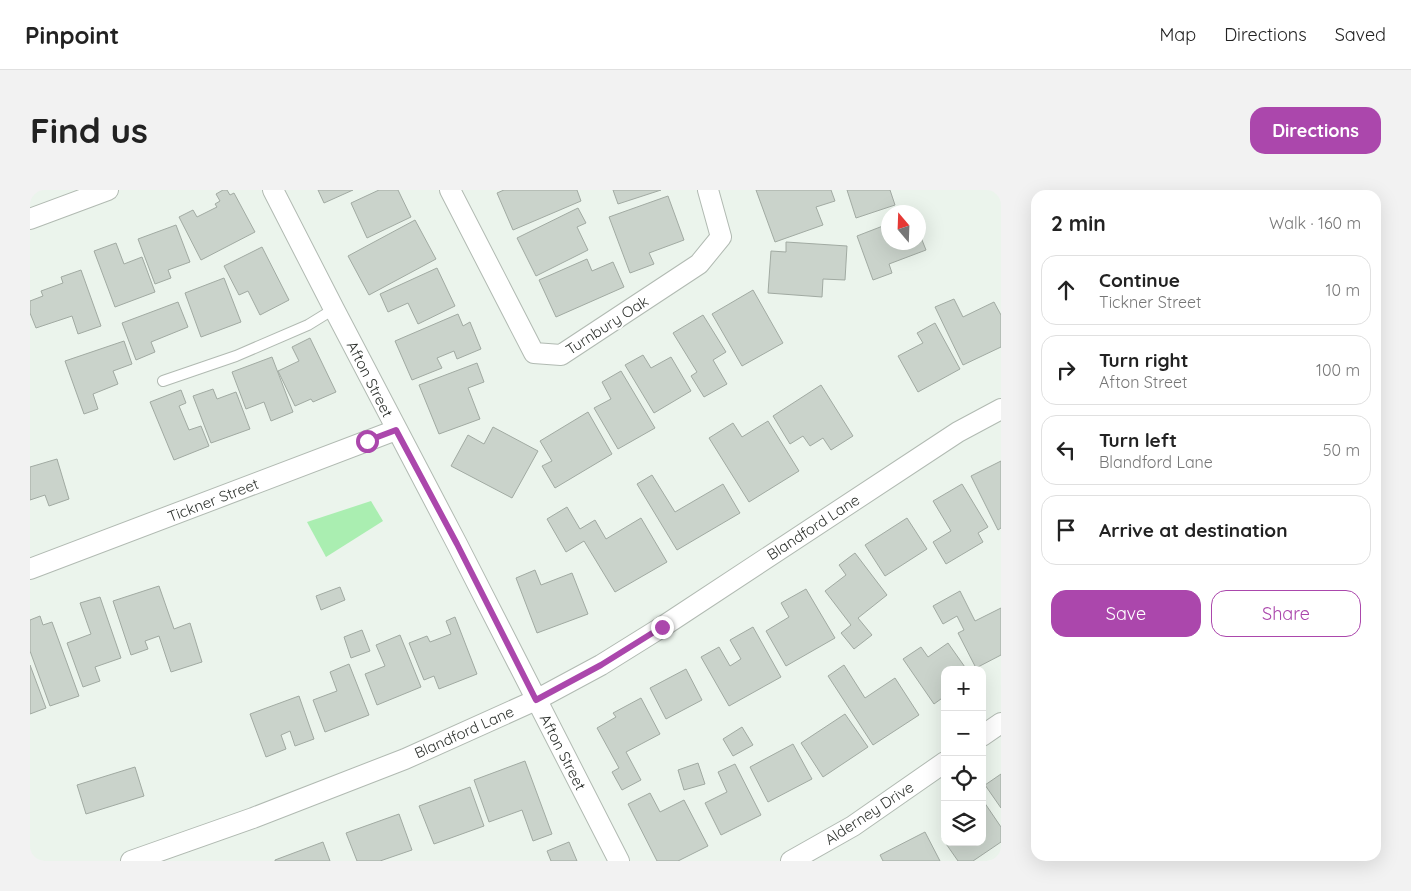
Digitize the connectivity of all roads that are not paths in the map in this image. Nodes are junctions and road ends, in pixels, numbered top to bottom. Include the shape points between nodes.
1 (108, 190) edge
2 (273, 190) edge
3 (450, 190) edge
4 (708, 190) edge
5 (30, 219) edge
6 (334, 309) junction
7 (163, 381) dead end
8 (1001, 409) edge
9 (396, 430) junction
10 (30, 569) edge
11 (536, 700) junction
12 (1001, 722) edge
13 (986, 733) edge
14 (941, 765) edge
15 (131, 861) edge
16 (619, 861) edge
17 (791, 861) edge

1 - 5 street
2 - 6 street, Afton Street
3 - 4 street, Turnbury Oak via 534,353 561,355 700,264 721,236
6 - 7 lane via 308,325 236,356
6 - 9 street, Afton Street
8 - 11 street, Blandford Lane via 958,432 654,632
9 - 10 street, Tickner Street
9 - 11 street, Afton Street
11 - 15 street, Blandford Lane via 405,759
11 - 16 street, Afton Street
12 - 13 street
14 - 17 street, Alderney Drive via 852,826

